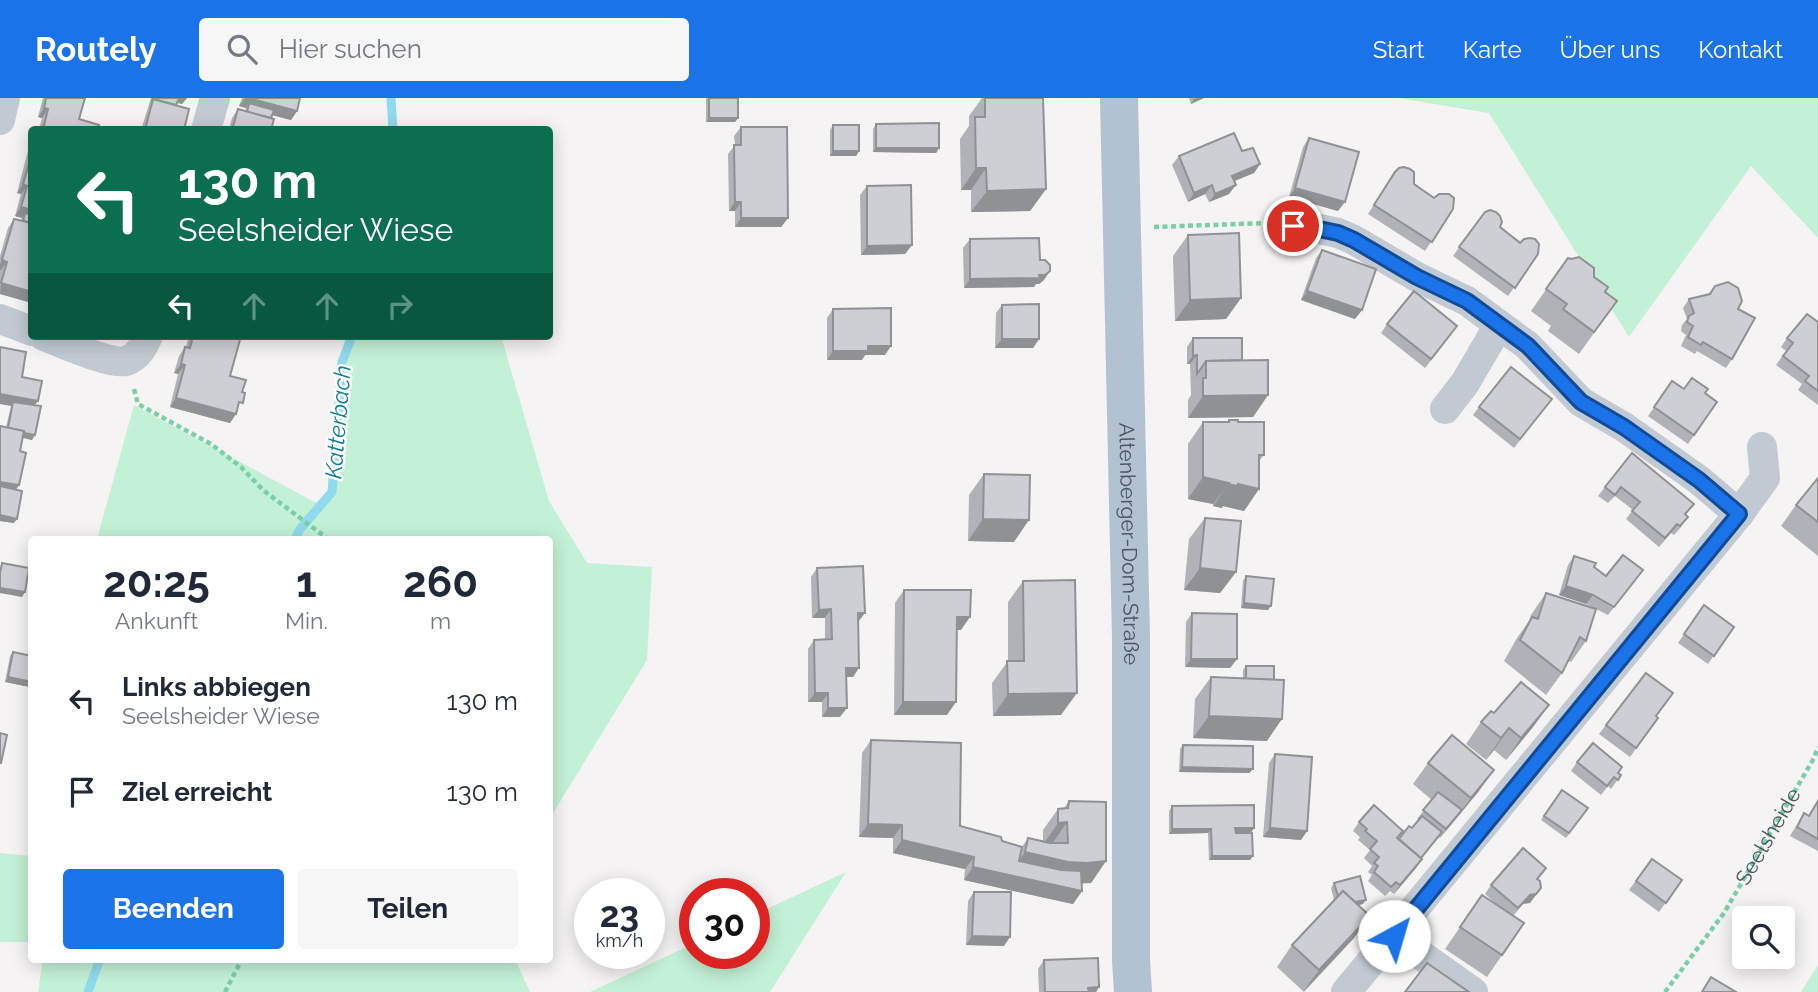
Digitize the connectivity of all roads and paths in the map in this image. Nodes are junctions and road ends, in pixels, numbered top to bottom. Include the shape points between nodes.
1 (5, 98) edge
2 (215, 98) edge
3 (1119, 98) edge
4 (0, 120) edge
5 (207, 126) edge
6 (1293, 226) joint
7 (1121, 229) junction
8 (0, 320) edge
9 (1499, 325) junction
10 (28, 330) edge
11 (55, 340) edge
12 (146, 340) edge
13 (125, 361) junction
14 (1445, 409) dead end
15 (1762, 447) dead end
16 (1739, 514) junction
17 (324, 536) edge
18 (1818, 747) edge
19 (1394, 936) junction
20 (240, 963) edge
21 (225, 992) edge
22 (1133, 992) edge
23 (1346, 992) edge
24 (1474, 992) edge
25 (1665, 992) edge

1 - 4 street
2 - 5 street
3 - 7 main road, Altenberger-Dom-Straße
6 - 7 path via 1281,222
6 - 9 street via 1323,229 1354,240 1467,301
7 - 22 main road, Altenberger-Dom-Straße via 1131,638
8 - 10 street
9 - 14 street
9 - 16 street via 1528,346 1581,402 1688,472
11 - 13 street
12 - 13 street via 142,350
13 - 17 path via 138,404 211,444
15 - 16 street via 1765,478
16 - 19 street
18 - 25 path, Seelsheide via 1724,914
19 - 23 street
19 - 24 street
20 - 21 path

